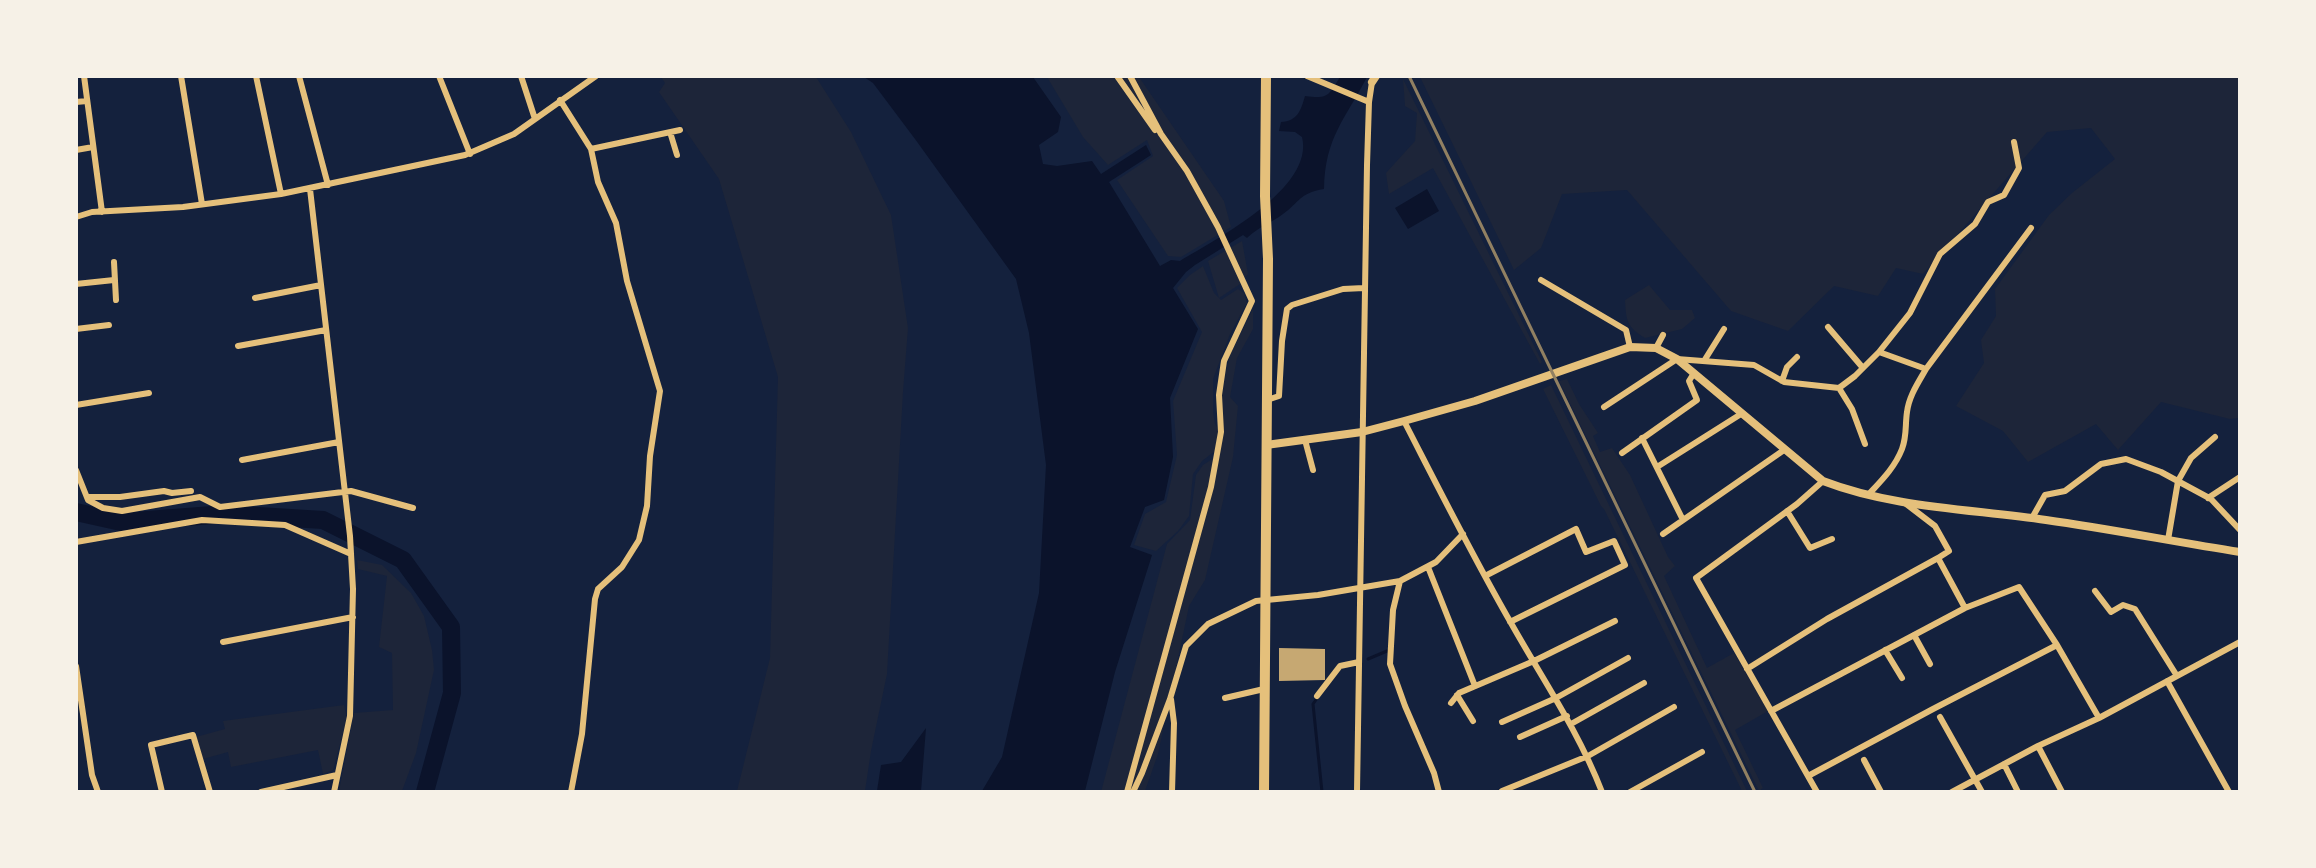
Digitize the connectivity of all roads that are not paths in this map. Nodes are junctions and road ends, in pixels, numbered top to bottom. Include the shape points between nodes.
1 (84, 76) edge
2 (181, 76) edge
3 (256, 76) edge
4 (299, 76) edge
5 (440, 76) edge
6 (521, 76) edge
7 (596, 76) edge
8 (1117, 76) edge
9 (1130, 76) edge
10 (1307, 76) edge
11 (1373, 78) edge
12 (1266, 82) edge
13 (560, 100) junction
14 (87, 101) junction
15 (76, 102) edge
16 (1368, 102) junction
17 (535, 119) junction
18 (680, 130) dead end
19 (670, 132) junction
20 (1163, 137) junction
21 (2014, 142) dead end
22 (93, 147) junction
23 (591, 149) junction
24 (76, 150) edge
25 (470, 154) junction
26 (677, 155) dead end
27 (327, 185) junction
28 (310, 189) junction
29 (281, 194) junction
30 (202, 204) junction
31 (102, 212) junction
32 (76, 217) edge
33 (2031, 228) dead end
34 (114, 262) dead end
35 (114, 280) junction
36 (1541, 280) dead end
37 (76, 284) edge
38 (321, 285) junction
39 (1364, 288) junction
40 (255, 298) dead end
41 (116, 300) dead end
42 (109, 326) dead end
43 (1828, 327) dead end
44 (76, 328) edge
45 (1724, 329) dead end
46 (326, 330) junction
47 (1663, 335) dead end
48 (238, 346) dead end
49 (1630, 347) junction
50 (1656, 348) junction
51 (1879, 352) junction
52 (1797, 357) dead end
53 (1677, 359) junction
54 (1704, 361) junction
55 (1863, 368) junction
56 (1926, 369) junction
57 (1694, 373) junction
58 (1782, 381) junction
59 (1839, 387) junction
60 (149, 393) dead end
61 (1266, 400) junction
62 (76, 405) edge
63 (1604, 407) dead end
64 (1741, 414) junction
65 (1404, 421) junction
66 (1362, 432) junction
67 (2215, 437) dead end
68 (1642, 438) junction
69 (1305, 440) junction
70 (339, 442) junction
71 (1865, 444) dead end
72 (1266, 445) junction
73 (1784, 450) junction
74 (1622, 453) dead end
75 (243, 460) dead end
76 (1657, 467) junction
77 (76, 470) edge
78 (1312, 470) dead end
79 (2240, 477) edge
80 (1823, 481) junction
81 (2178, 481) junction
82 (191, 491) dead end
83 (345, 491) junction
84 (1869, 494) junction
85 (87, 497) junction
86 (2208, 498) junction
87 (1903, 501) junction
88 (412, 508) dead end
89 (1787, 511) junction
90 (2032, 518) junction
91 (1683, 520) junction
92 (2240, 530) edge
93 (1463, 534) junction
94 (1663, 534) dead end
95 (1832, 539) dead end
96 (2168, 540) junction
97 (76, 543) edge
98 (2240, 552) edge
99 (351, 554) junction
100 (1938, 558) junction
101 (1428, 567) junction
102 (1485, 576) junction
103 (1400, 581) junction
104 (1360, 588) junction
105 (2095, 591) dead end
106 (1264, 600) junction
107 (1965, 608) junction
108 (353, 617) junction
109 (1615, 621) dead end
110 (1510, 622) junction
111 (1914, 635) junction
112 (223, 642) dead end
113 (2240, 642) edge
114 (2057, 645) junction
115 (1885, 650) junction
116 (1628, 658) dead end
117 (1534, 661) junction
118 (1359, 662) junction
119 (1930, 664) dead end
120 (76, 666) edge
121 (1747, 669) junction
122 (2177, 676) junction
123 (1902, 678) dead end
124 (2167, 681) junction
125 (1644, 683) dead end
126 (1475, 686) junction
127 (1264, 689) junction
128 (1457, 695) junction
129 (1317, 696) dead end
130 (1225, 698) dead end
131 (1557, 698) junction
132 (1170, 699) junction
133 (1451, 703) dead end
134 (1674, 708) dead end
135 (1771, 711) junction
136 (1567, 716) junction
137 (1940, 717) dead end
138 (2099, 718) junction
139 (1473, 721) dead end
140 (1502, 722) dead end
141 (1571, 724) junction
142 (1520, 737) dead end
143 (2038, 746) junction
144 (1702, 752) dead end
145 (1588, 756) junction
146 (1864, 760) dead end
147 (2004, 764) junction
148 (338, 775) junction
149 (1808, 776) junction
150 (1975, 779) junction
151 (1502, 791) edge
152 (98, 792) edge
153 (162, 792) edge
154 (210, 792) edge
155 (261, 792) edge
156 (334, 792) edge
157 (572, 792) edge
158 (1127, 792) edge
159 (1133, 792) edge
160 (1172, 792) edge
161 (1264, 792) edge
162 (1357, 792) edge
163 (1439, 792) edge
164 (1602, 792) edge
165 (1630, 792) edge
166 (1816, 792) edge
167 (1881, 792) edge
168 (1952, 792) edge
169 (1982, 792) edge
170 (2018, 792) edge
171 (2062, 792) edge
172 (2229, 792) edge

1 - 14 street
2 - 30 street
3 - 29 street
4 - 27 street
5 - 25 street
6 - 17 street
7 - 13 street
8 - 20 street
9 - 20 street
10 - 16 street
11 - 16 street
12 - 61 highway
13 - 17 street
13 - 23 street
14 - 15 street
14 - 22 street
16 - 39 street
17 - 25 street via 514,135
18 - 19 street
19 - 23 street
19 - 26 street
20 - 158 street via 1218,227 1252,301 1224,361 1219,395 1221,432 1211,487
21 - 51 street via 2019,168 2004,195 1988,202 1975,224 1940,254 1910,313
22 - 24 street
22 - 31 street
23 - 157 street via 598,182 616,223 627,281 660,391 647,506 639,540 622,567 598,589 595,599 582,734
25 - 27 street
27 - 28 street
28 - 29 street
28 - 38 street
29 - 30 street
30 - 31 street
31 - 32 street
33 - 56 street
34 - 35 street
35 - 37 street
35 - 41 street
36 - 49 street via 1626,330
38 - 40 street
38 - 46 street
39 - 61 street via 1343,288 1287,309 1280,396
39 - 66 street
42 - 44 street
43 - 55 street
45 - 54 street
46 - 48 street
46 - 70 street
47 - 50 street
49 - 50 main road
49 - 65 main road via 1475,401
50 - 53 main road
51 - 55 street
51 - 56 street
52 - 58 street
53 - 54 street
53 - 57 main road
53 - 63 street
54 - 58 street via 1754,365
55 - 59 street
56 - 84 street via 1913,391 1902,450 1893,468
57 - 64 main road
57 - 68 street via 1689,381 1697,400
58 - 59 street
59 - 71 street via 1852,408
60 - 62 street
61 - 72 highway
64 - 73 main road
64 - 76 street
65 - 66 main road
65 - 93 street
66 - 69 main road
66 - 104 street
67 - 81 street via 2191,458
68 - 74 street
68 - 76 street
69 - 72 main road
69 - 78 street
70 - 75 street
70 - 83 street
72 - 106 highway
73 - 80 main road
73 - 91 street
76 - 91 street
77 - 85 street
79 - 86 street
80 - 84 main road
80 - 89 street
81 - 86 street
81 - 90 street via 2126,459 2101,464 2065,491 2045,495
81 - 96 street
82 - 85 street
83 - 85 street via 220,507 200,497 122,512 103,508
83 - 88 street
83 - 99 street
84 - 87 main road
86 - 92 street
87 - 90 main road
87 - 100 street via 1935,526 1949,551
89 - 95 street via 1810,548
89 - 121 street via 1696,578
90 - 96 main road
91 - 94 street
93 - 101 street
93 - 102 street
96 - 98 main road
97 - 99 street via 202,520 285,525
99 - 108 street
100 - 107 street
100 - 121 street via 1827,619
101 - 103 street
101 - 126 street
102 - 110 street
102 - 110 street via 1575,529 1586,552 1614,541 1625,564
103 - 104 street
103 - 163 street via 1393,609 1390,664
104 - 106 street
104 - 118 street
105 - 122 street via 2110,612 2123,605 2135,609
106 - 127 highway
106 - 132 street via 1208,624 1195,634 1186,646
107 - 111 street
107 - 114 street via 2019,587
108 - 112 street
108 - 148 street via 350,716
109 - 117 street
110 - 117 street
111 - 115 street
111 - 119 street
113 - 122 street
114 - 138 street
114 - 149 street
115 - 123 street
115 - 135 street
116 - 131 street
117 - 126 street
117 - 131 street
118 - 129 street via 1340,666
118 - 162 street
120 - 152 street
121 - 135 street
122 - 124 street
124 - 138 street
124 - 172 street
125 - 141 street
126 - 128 street
127 - 130 street
127 - 161 highway
128 - 133 street
128 - 139 street
131 - 136 street
131 - 140 street
132 - 159 street
132 - 160 street
134 - 145 street
135 - 149 street
136 - 141 street
136 - 142 street
137 - 150 street
138 - 143 street
141 - 145 street
143 - 147 street
143 - 171 street
144 - 165 street
145 - 151 street
145 - 164 street
146 - 167 street
147 - 150 street
147 - 170 street
148 - 155 street
148 - 156 street
149 - 166 street
150 - 168 street
150 - 169 street
153 - 154 street via 151,745 193,735

